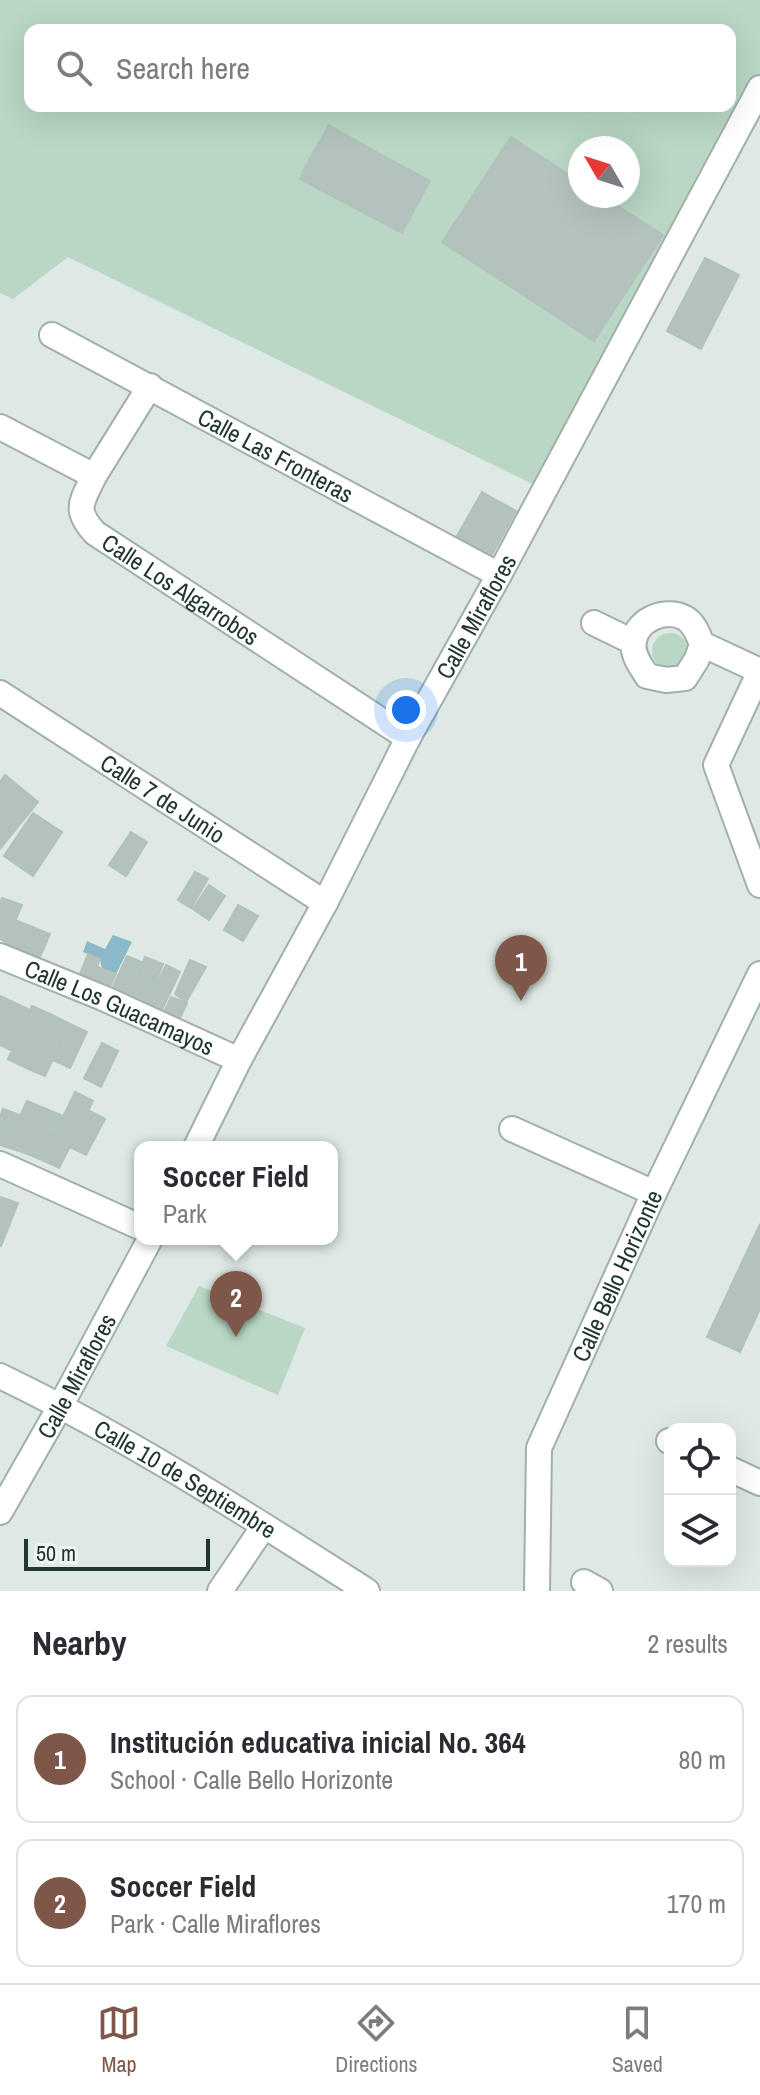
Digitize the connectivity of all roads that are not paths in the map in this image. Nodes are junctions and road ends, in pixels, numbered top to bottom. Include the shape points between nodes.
1 (760, 88) edge
2 (52, 335) dead end
3 (150, 386) junction
4 (0, 427) edge
5 (94, 476) junction
6 (499, 575) junction
7 (594, 623) dead end
8 (633, 642) junction
9 (702, 644) junction
10 (760, 671) edge
11 (0, 693) edge
12 (408, 738) junction
13 (760, 885) edge
14 (325, 903) junction
15 (0, 956) edge
16 (760, 974) edge
17 (239, 1060) junction
18 (512, 1129) dead end
19 (199, 1141) edge
20 (0, 1164) edge
21 (654, 1193) junction
22 (134, 1224) edge
23 (147, 1245) edge
24 (0, 1376) edge
25 (61, 1405) junction
26 (736, 1472) edge
27 (760, 1483) edge
28 (0, 1512) edge
29 (264, 1526) junction
30 (220, 1591) edge
31 (367, 1591) edge
32 (537, 1591) edge

1 - 6 street, Calle Miraflores
2 - 3 street, Calle Las Fronteras
3 - 5 street
3 - 6 street, Calle Las Fronteras
4 - 5 street
5 - 12 street, Calle Los Algarrobos via 81,504 83,519 95,533
6 - 12 street, Calle Miraflores
7 - 8 street
8 - 9 street via 653,617 669,615 685,618
8 - 9 street via 647,676 666,680 685,678
9 - 10 street
10 - 13 street via 716,765
11 - 14 street, Calle 7 de Junio
12 - 14 street, Calle Miraflores
14 - 17 street, Calle Miraflores
15 - 17 street, Calle Los Guacamayos
16 - 21 street, Calle Bello Horizonte
17 - 19 street, Calle Miraflores
18 - 21 street
20 - 22 street
21 - 32 street, Calle Bello Horizonte via 539,1448
23 - 25 street, Calle Miraflores
24 - 25 street, Calle 10 de Septiembre
25 - 28 street, Calle Miraflores
25 - 29 street, Calle 10 de Septiembre
26 - 27 street
29 - 30 street
29 - 31 street, Calle 10 de Septiembre

